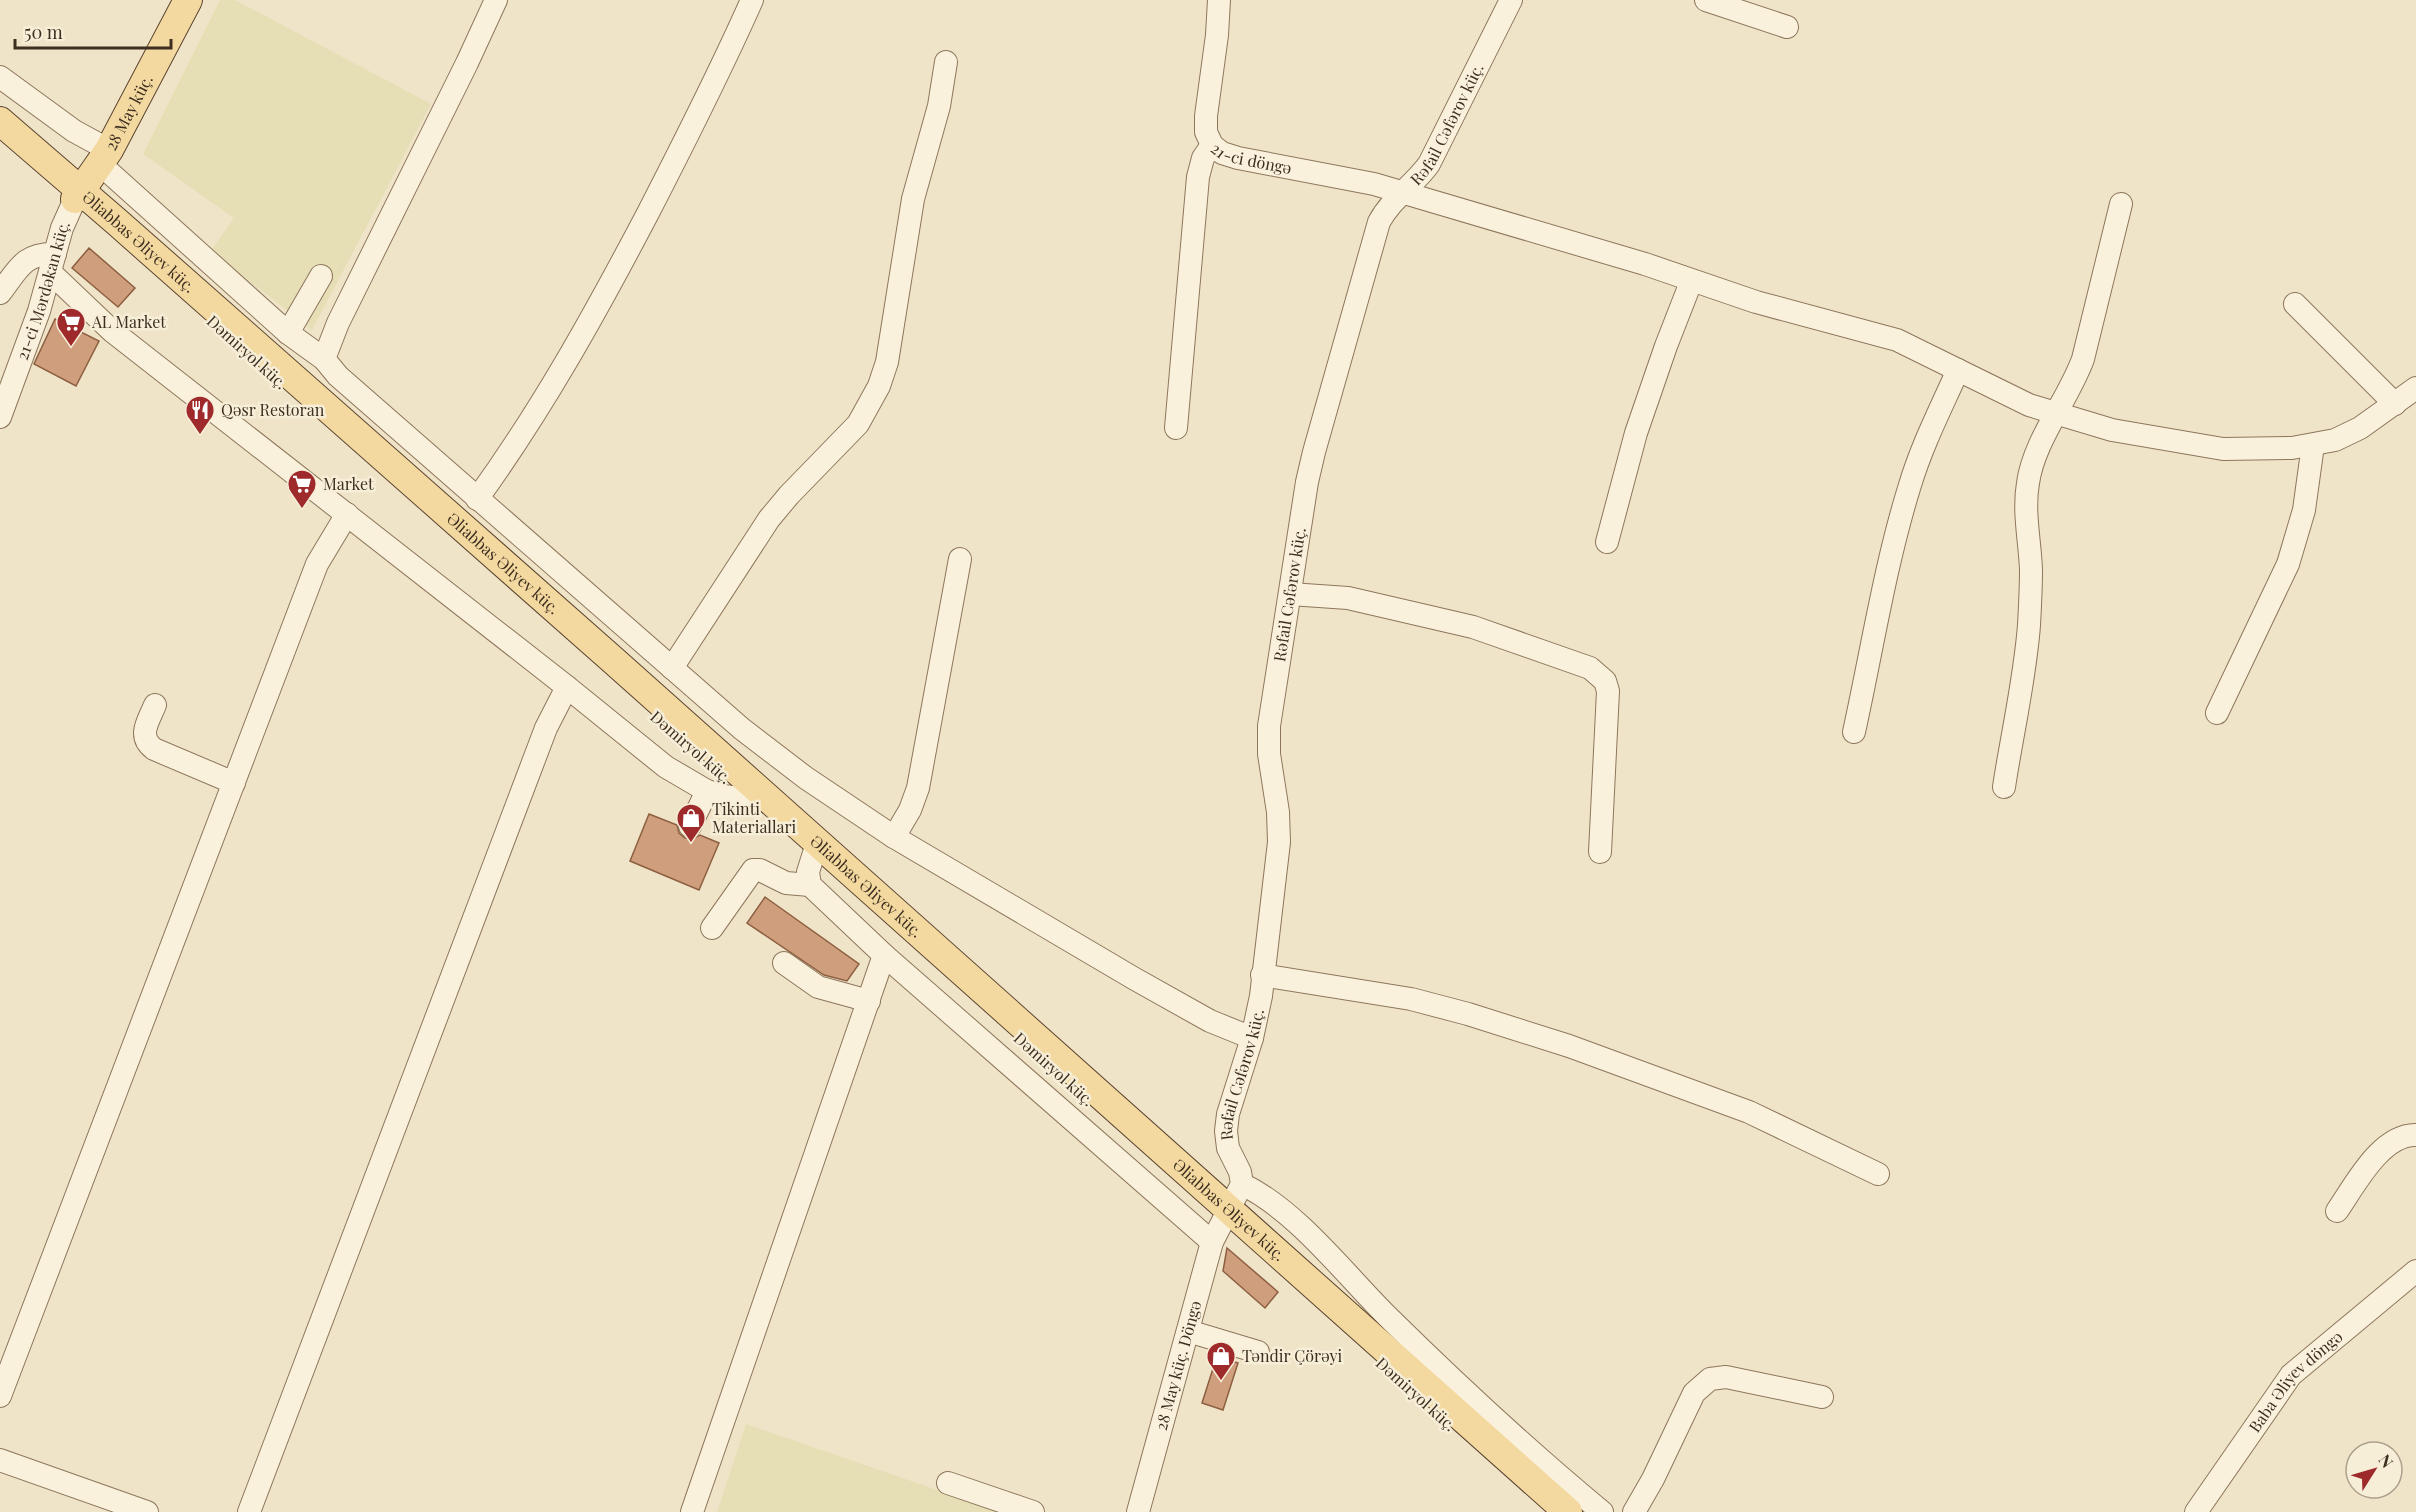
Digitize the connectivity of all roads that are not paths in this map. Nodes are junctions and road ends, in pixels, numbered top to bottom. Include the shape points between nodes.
1 (188, 0) edge
2 (496, 0) edge
3 (752, 0) edge
4 (1219, 0) edge
5 (1511, 0) edge
6 (1706, 0) edge
7 (1787, 27) dead end
8 (946, 62) dead end
9 (0, 77) edge
10 (0, 122) edge
11 (0, 136) edge
12 (1212, 145) junction
13 (104, 157) junction
14 (1403, 192) junction
15 (78, 195) junction
16 (2121, 204) dead end
17 (53, 263) junction
18 (321, 276) dead end
19 (1691, 282) junction
20 (0, 293) edge
21 (2295, 304) dead end
22 (288, 333) junction
23 (324, 359) junction
24 (1958, 370) junction
25 (2416, 388) edge
26 (2395, 404) junction
27 (2057, 415) junction
28 (0, 417) edge
29 (1176, 428) dead end
30 (2313, 445) junction
31 (477, 499) junction
32 (347, 514) junction
33 (1607, 542) dead end
34 (960, 559) dead end
35 (1290, 594) junction
36 (672, 668) junction
37 (567, 687) junction
38 (155, 705) dead end
39 (2217, 713) dead end
40 (1854, 732) dead end
41 (234, 783) junction
42 (2004, 787) dead end
43 (707, 791) junction
44 (746, 795) junction
45 (690, 826) dead end
46 (894, 837) junction
47 (1600, 852) dead end
48 (814, 853) junction
49 (810, 885) junction
50 (712, 928) dead end
51 (884, 955) junction
52 (784, 963) dead end
53 (1262, 975) junction
54 (868, 1001) junction
55 (1252, 1038) junction
56 (2416, 1135) edge
57 (1878, 1174) dead end
58 (1242, 1184) junction
59 (2337, 1211) dead end
60 (1222, 1224) junction
61 (2416, 1271) edge
62 (1188, 1331) junction
63 (1258, 1352) dead end
64 (0, 1396) edge
65 (1822, 1397) dead end
66 (0, 1460) edge
67 (948, 1483) dead end
68 (107, 1505) edge
69 (147, 1512) edge
70 (249, 1512) edge
71 (692, 1512) edge
72 (1033, 1512) edge
73 (1138, 1512) edge
74 (1547, 1512) edge
75 (1568, 1512) edge
76 (1602, 1512) edge
77 (1634, 1512) edge
78 (2196, 1512) edge

1 - 13 main road, 28 May küç.
2 - 23 street
3 - 31 street via 708,96 594,317 517,443
4 - 12 street, 21-ci döngə via 1206,116 1206,132
5 - 14 street, Rəfail Cəfərov küç. via 1430,164
6 - 7 street
8 - 36 street via 939,105 913,199 887,362 879,386 858,424 769,519
9 - 13 street
10 - 15 main road, Əliabbas Əliyev küç.
11 - 15 main road
12 - 14 street, 21-ci döngə via 1238,158
12 - 29 street via 1203,158 1198,177
13 - 15 main road, 28 May küç.
13 - 22 street
14 - 19 street, 21-ci döngə via 1645,264
14 - 35 street, Rəfail Cəfərov küç. via 1379,222 1342,348 1307,482
15 - 17 street, 21-ci Mərdəkan küç. via 62,228
15 - 44 main road, Dəmiryol küç.
15 - 60 main road, Əliabbas Əliyev küç.
16 - 27 street via 2083,358
17 - 20 street via 33,255
17 - 28 street, 21-ci Mərdəkan küç.
17 - 32 street via 112,331
18 - 22 street
19 - 24 street, 21-ci döngə via 1897,340
19 - 33 street via 1636,433
21 - 26 street
22 - 23 street
23 - 31 street via 338,376
24 - 27 street, 21-ci döngə
24 - 40 street via 1910,483
25 - 26 street, 21-ci döngə
26 - 30 street, 21-ci döngə via 2360,428
27 - 30 street, 21-ci döngə via 2112,430 2223,449
27 - 42 street via 2034,459 2028,483 2029,626
30 - 39 street via 2304,510 2288,564
31 - 36 street
32 - 37 street
32 - 41 street via 317,564
34 - 46 street via 918,788
35 - 47 street via 1348,598 1462,624 1598,673 1608,691
35 - 53 street, Rəfail Cəfərov küç. via 1269,726 1279,842
36 - 46 street via 806,778
37 - 43 street via 666,767
37 - 70 street via 542,740
38 - 41 street via 144,735 147,743
41 - 64 street
43 - 44 street via 739,798
43 - 45 street
44 - 48 main road, Dəmiryol küç.
46 - 55 street via 1181,1005
48 - 49 street via 808,872
48 - 60 main road, Dəmiryol küç.
49 - 50 street via 786,883 753,870
49 - 51 street
51 - 54 street
51 - 60 street
52 - 54 street via 818,987
53 - 55 street, Rəfail Cəfərov küç.
53 - 57 street via 1411,999 1569,1046 1749,1112
54 - 71 street
55 - 58 street, Rəfail Cəfərov küç. via 1226,1131
56 - 59 street via 2391,1141
58 - 60 street
58 - 76 street via 1274,1202 1423,1351
60 - 62 street, 28 May küç. Döngə
60 - 74 main road, Dəmiryol küç.
60 - 75 main road, Əliabbas Əliyev küç.
61 - 78 street, Baba Əliyev döngə via 2291,1375
62 - 63 street
62 - 73 street, 28 May küç. Döngə
65 - 77 street via 1726,1377 1710,1379 1694,1393
66 - 68 street
67 - 72 street
68 - 69 street

